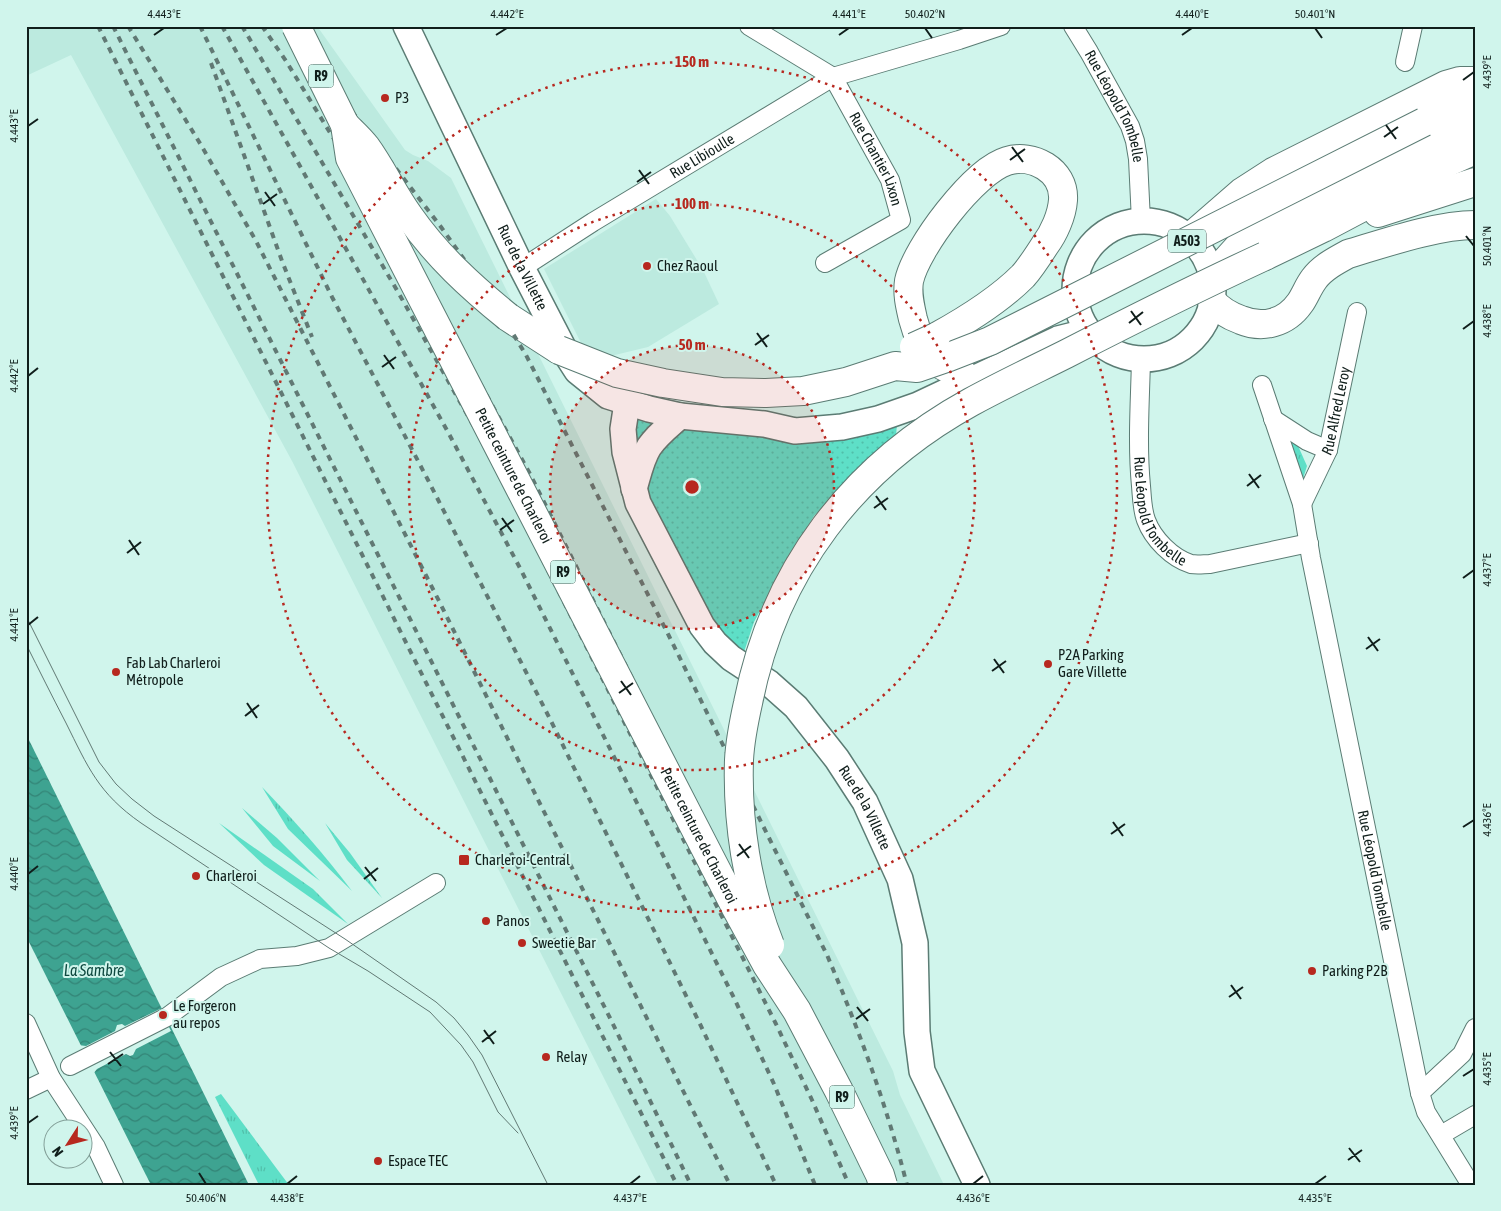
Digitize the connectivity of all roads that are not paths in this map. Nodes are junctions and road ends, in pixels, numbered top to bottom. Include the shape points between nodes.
1 (296, 26) edge
2 (406, 26) edge
3 (749, 26) edge
4 (1001, 26) edge
5 (1073, 26) edge
6 (1413, 26) edge
7 (1405, 62) dead end
8 (833, 77) junction
9 (1475, 81) edge
10 (1475, 99) edge
11 (345, 125) junction
12 (1475, 126) edge
13 (1475, 150) edge
14 (1465, 185) edge
15 (1141, 221) junction
16 (1475, 225) edge
17 (1323, 228) junction
18 (1189, 238) junction
19 (826, 263) dead end
20 (522, 268) junction
21 (1212, 289) junction
22 (1076, 307) junction
23 (1357, 312) dead end
24 (1092, 337) junction
25 (1141, 360) junction
26 (895, 366) junction
27 (963, 374) junction
28 (1262, 385) dead end
29 (627, 402) junction
30 (680, 416) junction
31 (1273, 419) junction
32 (764, 424) junction
33 (1328, 450) junction
34 (634, 489) junction
35 (1302, 504) junction
36 (1309, 542) junction
37 (436, 883) dead end
38 (797, 1011) junction
39 (26, 1023) edge
40 (1475, 1028) edge
41 (70, 1066) dead end
42 (51, 1078) junction
43 (26, 1090) edge
44 (1420, 1093) junction
45 (1475, 1115) edge
46 (1441, 1135) junction
47 (114, 1185) edge
48 (882, 1185) edge
49 (977, 1185) edge
50 (1471, 1185) edge

1 - 11 highway, Petite ceinture de Charleroi / R9, bridge
2 - 20 main road, Rue de la Villette
3 - 8 street
4 - 8 street, Rue Libioulle
5 - 15 street, Rue Léopold Tombelle via 1136,140
6 - 7 street
8 - 19 street, Rue Chantier Lixon via 890,180 901,220
8 - 20 street, Rue Libioulle
9 - 18 highway via 1446,85 1273,172 1242,192
10 - 26 highway, A503, bridge via 990,340 917,368
11 - 26 highway, bridge via 366,146 408,215 445,262 508,317 559,350 617,373 722,392 785,393 812,389
11 - 38 highway, Petite ceinture de Charleroi / R9, bridge via 350,158 736,908 767,966
12 - 21 highway via 1264,228 1242,243
13 - 17 highway
14 - 17 highway
15 - 18 main road via 1159,222
15 - 22 main road via 1121,224 1103,234 1089,248 1079,266 1075,286
16 - 21 highway via 1437,230 1348,254 1314,279 1290,314 1272,323 1246,322 1224,312
17 - 38 highway, bridge via 1190,291 970,403 883,464 831,518 798,566 784,592 756,666 739,759 745,852 764,929
18 - 21 main road via 1204,255
20 - 29 main road, Rue de la Villette via 577,371 608,396
21 - 25 main road via 1207,320 1195,337 1180,350 1161,358
22 - 24 main road
22 - 27 main road via 1057,327
23 - 33 street, Rue Alfred Leroy
24 - 25 main road via 1106,349
24 - 32 main road via 1078,334 1058,339 918,405 878,418 842,427 795,432
25 - 36 street, Rue Léopold Tombelle via 1139,465 1142,503 1146,519 1161,544 1176,556 1199,565
26 - 27 highway, bridge via 914,347 962,323 984,308 1023,275 1035,260 1056,227 1064,199 1057,178 1042,163 1030,159 1009,160 986,173 950,212 920,252 914,266 908,294 918,337 926,352 937,364
27 - 32 main road via 932,388 870,407
28 - 31 street, Rue Léopold Tombelle
29 - 30 main road
29 - 34 main road, Rue de la Villette via 623,429
30 - 32 main road
30 - 34 main road via 649,448
31 - 33 street
31 - 35 street, Rue Léopold Tombelle
33 - 35 street, Rue Alfred Leroy
34 - 49 main road, Rue de la Villette via 638,503 702,626 731,658 796,707 865,802 900,879 915,943 917,1032 922,1071
35 - 36 street, Rue Léopold Tombelle
36 - 44 street, Rue Léopold Tombelle
37 - 41 street via 329,948 297,956 260,959 221,977 168,1017
38 - 48 highway, Petite ceinture de Charleroi / R9, bridge via 839,1091
39 - 42 street
40 - 44 street via 1462,1054
42 - 43 street
42 - 47 street via 96,1147
44 - 46 street, Rue Léopold Tombelle via 1426,1112
45 - 46 street
46 - 50 street, Rue Léopold Tombelle

